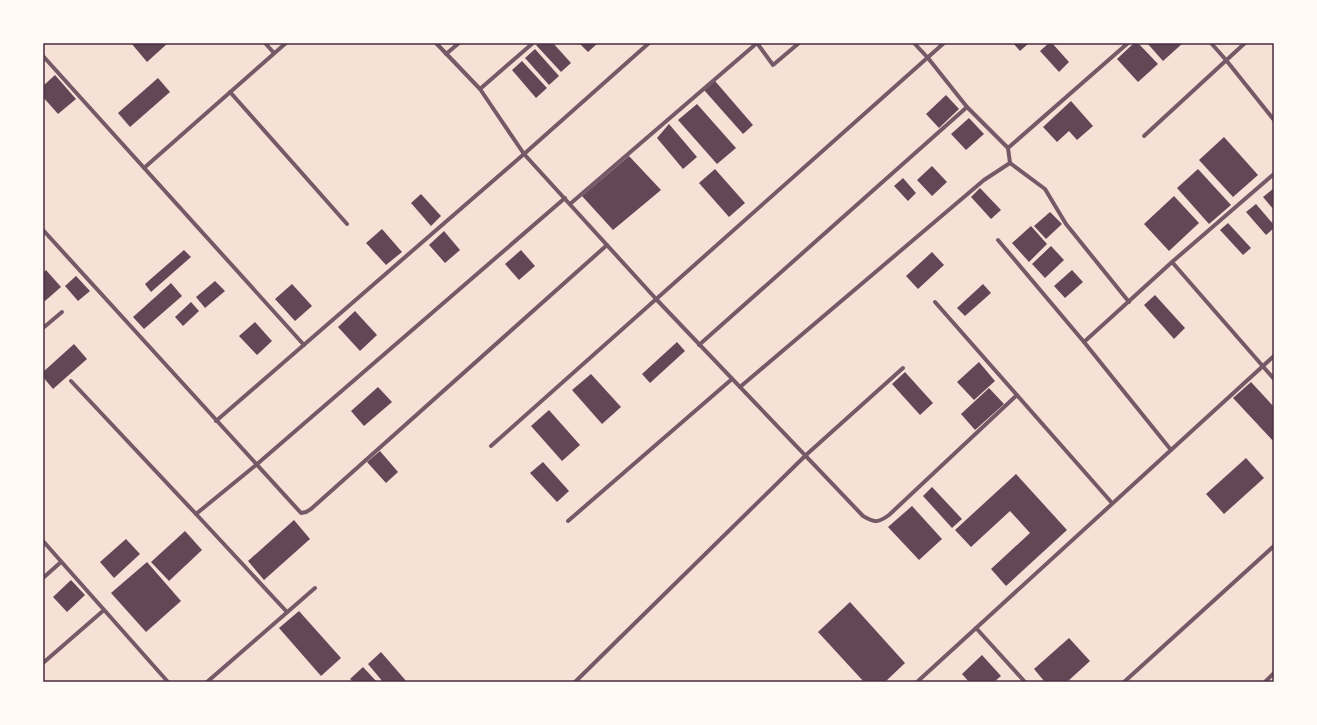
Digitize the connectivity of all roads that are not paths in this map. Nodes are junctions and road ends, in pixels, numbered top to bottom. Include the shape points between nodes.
1 (265, 43) edge
2 (286, 43) edge
3 (436, 43) edge
4 (459, 43) edge
5 (533, 43) edge
6 (649, 43) edge
7 (757, 43) edge
8 (799, 43) edge
9 (914, 43) edge
10 (944, 43) edge
11 (1128, 43) edge
12 (1211, 43) edge
13 (1245, 43) edge
14 (274, 53) junction
15 (446, 54) junction
16 (43, 56) edge
17 (928, 58) junction
18 (1226, 60) junction
19 (480, 88) junction
20 (230, 92) junction
21 (967, 107) junction
22 (1274, 120) edge
23 (1144, 136) dead end
24 (1008, 148) junction
25 (524, 154) junction
26 (1010, 163) junction
27 (144, 168) junction
28 (1274, 174) edge
29 (565, 198) junction
30 (570, 204) junction
31 (347, 224) dead end
32 (43, 230) edge
33 (998, 240) dead end
34 (607, 245) junction
35 (1172, 262) junction
36 (657, 300) junction
37 (935, 302) dead end
38 (1129, 302) junction
39 (62, 312) dead end
40 (43, 328) edge
41 (1084, 342) junction
42 (304, 345) junction
43 (699, 345) junction
44 (1274, 356) edge
45 (1263, 366) junction
46 (902, 368) dead end
47 (732, 379) junction
48 (1274, 379) edge
49 (71, 381) dead end
50 (740, 387) junction
51 (1018, 396) junction
52 (216, 421) junction
53 (491, 446) dead end
54 (1171, 450) junction
55 (806, 456) junction
56 (256, 465) junction
57 (1112, 503) junction
58 (196, 514) junction
59 (568, 521) dead end
60 (43, 542) edge
61 (1274, 546) edge
62 (61, 562) junction
63 (43, 578) edge
64 (314, 588) dead end
65 (104, 610) junction
66 (287, 612) junction
67 (976, 628) junction
68 (43, 663) edge
69 (1274, 674) edge
70 (168, 682) edge
71 (207, 682) edge
72 (576, 682) edge
73 (917, 682) edge
74 (1025, 682) edge
75 (1124, 682) edge
76 (1265, 682) edge

1 - 14 street
2 - 14 street
3 - 15 street
4 - 15 street
5 - 19 street
6 - 25 street
7 - 8 street via 773,66
7 - 30 street
9 - 17 street
10 - 17 street
11 - 24 street
12 - 18 street
13 - 18 street
14 - 20 street
15 - 19 street
16 - 27 street
17 - 21 street
17 - 36 street
18 - 22 street
18 - 23 street
19 - 25 street
20 - 27 street
20 - 31 street
21 - 24 street
21 - 43 street
24 - 26 street
25 - 29 street
25 - 42 street
26 - 38 street via 1045,189 1066,224
26 - 50 street via 984,180
27 - 42 street
28 - 35 street
29 - 30 street
29 - 56 street
30 - 34 street
32 - 52 street
33 - 41 street
34 - 36 street
34 - 56 street via 311,509 301,513
35 - 38 street
35 - 45 street
36 - 43 street
36 - 53 street
37 - 51 street
38 - 41 street
39 - 40 street
41 - 54 street
42 - 52 street
43 - 47 street
44 - 45 street
45 - 48 street
45 - 54 street
46 - 55 street
47 - 50 street
47 - 59 street
49 - 58 street
50 - 55 street
51 - 55 street via 889,515 877,522 863,516
51 - 57 street
52 - 56 street
54 - 57 street
55 - 72 street
56 - 58 street
57 - 67 street
58 - 66 street
60 - 62 street
61 - 75 street
62 - 63 street
62 - 65 street
64 - 66 street
65 - 68 street
65 - 70 street
66 - 71 street
67 - 73 street
67 - 74 street
69 - 76 street

